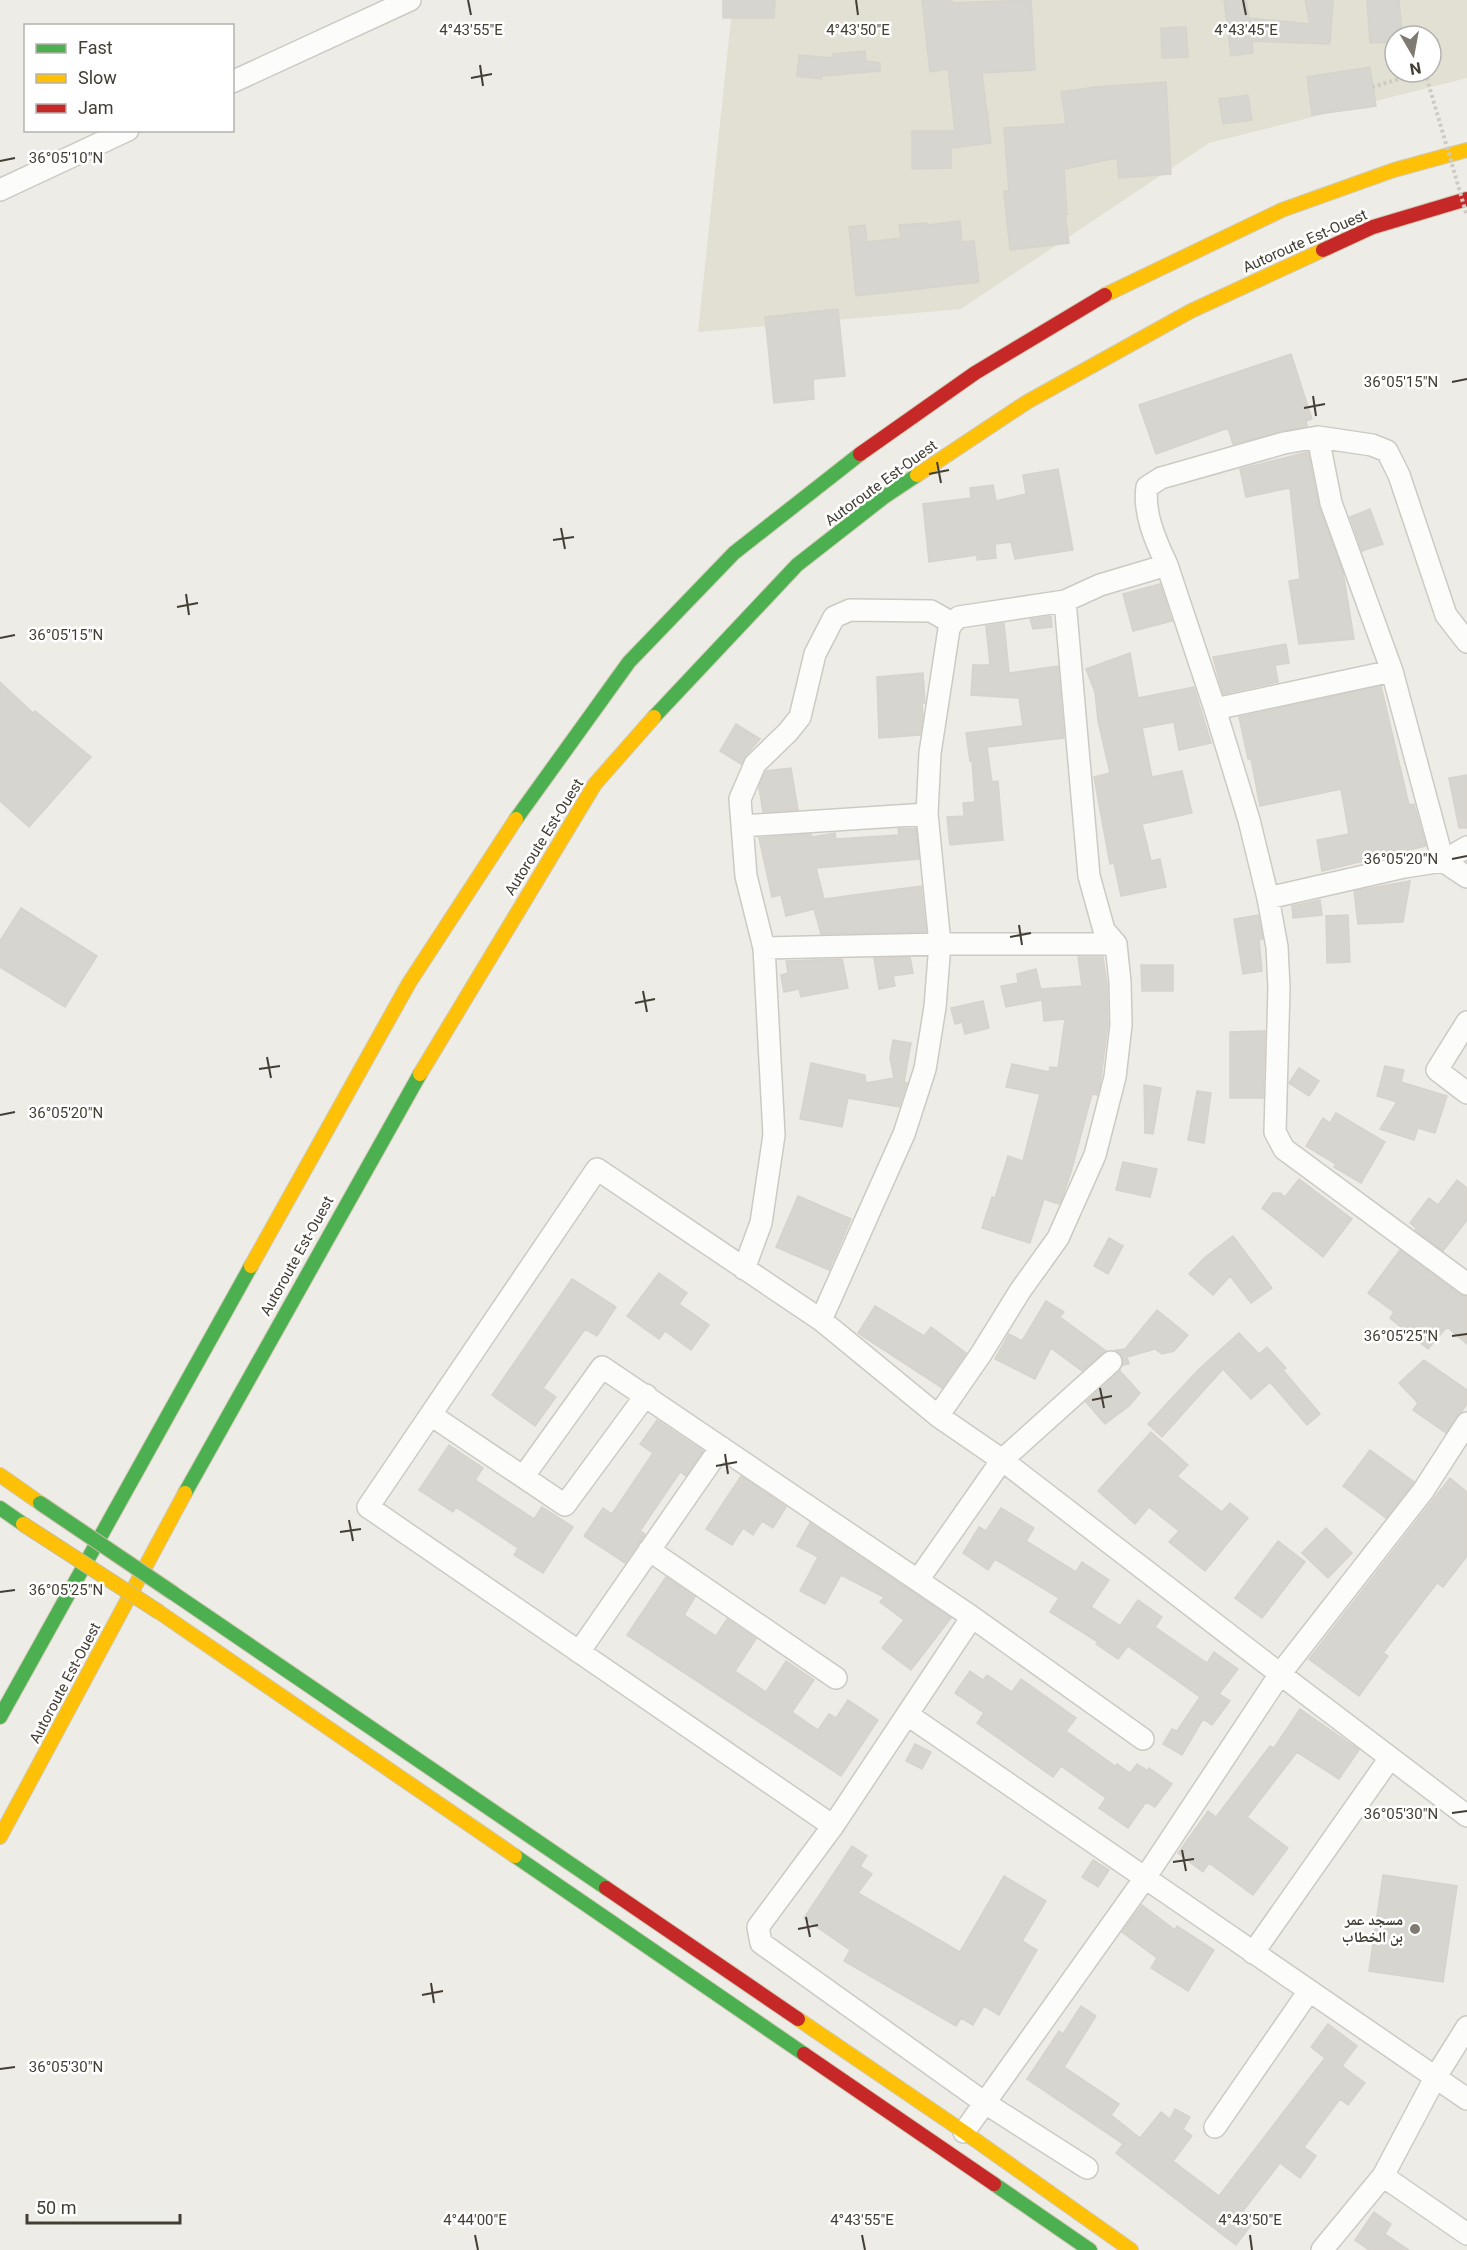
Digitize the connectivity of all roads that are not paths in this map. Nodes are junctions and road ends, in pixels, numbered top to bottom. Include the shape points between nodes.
1 (410, 0) edge
2 (234, 81) edge
3 (124, 132) edge
4 (1467, 150) edge
5 (0, 190) edge
6 (1467, 199) edge
7 (1318, 437) junction
8 (1167, 565) junction
9 (1065, 601) junction
10 (952, 622) junction
11 (1467, 642) edge
12 (1392, 671) junction
13 (1215, 709) junction
14 (927, 813) junction
15 (742, 826) junction
16 (1467, 847) edge
17 (1443, 861) junction
18 (1467, 877) edge
19 (1268, 898) junction
20 (940, 944) junction
21 (1116, 944) junction
22 (764, 948) junction
23 (1467, 1022) edge
24 (1467, 1093) edge
25 (744, 1269) junction
26 (1467, 1284) edge
27 (821, 1320) junction
28 (1111, 1362) dead end
29 (646, 1395) junction
30 (431, 1415) junction
31 (938, 1416) junction
32 (1467, 1423) edge
33 (721, 1447) junction
34 (1002, 1460) junction
35 (0, 1475) edge
36 (522, 1477) junction
37 (0, 1508) edge
38 (649, 1550) junction
39 (918, 1580) junction
40 (972, 1617) junction
41 (579, 1652) junction
42 (1280, 1674) junction
43 (836, 1678) dead end
44 (908, 1715) junction
45 (0, 1717) edge
46 (1143, 1739) dead end
47 (1390, 1758) junction
48 (1467, 1815) edge
49 (833, 1826) junction
50 (0, 1837) edge
51 (1145, 1878) junction
52 (1253, 1953) junction
53 (1309, 1991) junction
54 (1467, 2027) edge
55 (1435, 2078) junction
56 (1467, 2099) edge
57 (985, 2103) junction
58 (1215, 2127) dead end
59 (964, 2132) junction
60 (1087, 2168) dead end
61 (1383, 2176) junction
62 (1467, 2234) edge
63 (1090, 2250) edge
64 (1131, 2250) edge
65 (1322, 2250) edge

1 - 2 street
3 - 5 street
4 - 45 main road, Autoroute Est-Ouest via 1394,170 1282,210 1116,289 975,373 860,453 734,553 629,662 524,807 409,983
6 - 50 main road, Autoroute Est-Ouest via 1373,227 1213,301 1027,402 884,497 797,565 662,707 595,784 400,1106
7 - 8 street via 1161,478 1147,487 1145,500
7 - 11 street via 1387,451 1399,475 1446,615
7 - 12 street via 1331,503
8 - 9 street via 1100,585
8 - 13 street
9 - 10 street via 959,617
9 - 21 street via 1089,876 1104,930
10 - 14 street via 930,753
10 - 15 street via 931,611 850,610 834,617 815,654 800,717 754,764 740,799
12 - 13 street
12 - 17 street
13 - 19 street
14 - 15 street
14 - 20 street
15 - 22 street via 746,876
16 - 17 street
17 - 18 street
17 - 19 street
19 - 26 street via 1279,988 1275,1132 1279,1141 1284,1149
20 - 21 street
20 - 22 street
20 - 27 street via 925,1069 904,1134
21 - 31 street via 1121,1025 1115,1077 1095,1155 1059,1238
22 - 25 street via 774,1135 761,1223
23 - 24 street via 1437,1070
25 - 27 street
25 - 30 street via 597,1169
27 - 31 street
28 - 34 street
29 - 33 street
29 - 36 street via 565,1505
29 - 36 street via 602,1367
30 - 36 street
30 - 41 street via 368,1508
31 - 34 street
32 - 42 street via 1423,1491
33 - 38 street
33 - 39 street
34 - 39 street
34 - 42 street
35 - 59 main road, bridge
37 - 63 main road, bridge via 159,1612
38 - 41 street
38 - 43 street
39 - 40 street
40 - 44 street
40 - 46 street
41 - 49 street
42 - 47 street
42 - 51 street
44 - 49 street
44 - 51 street
47 - 48 street
47 - 52 street
49 - 57 street via 758,1927 761,1943
51 - 52 street
51 - 57 street
52 - 53 street
53 - 55 street
53 - 58 street
54 - 55 street
55 - 56 street
55 - 61 street
57 - 59 street
57 - 60 street
59 - 64 main road
61 - 62 street
61 - 65 street

